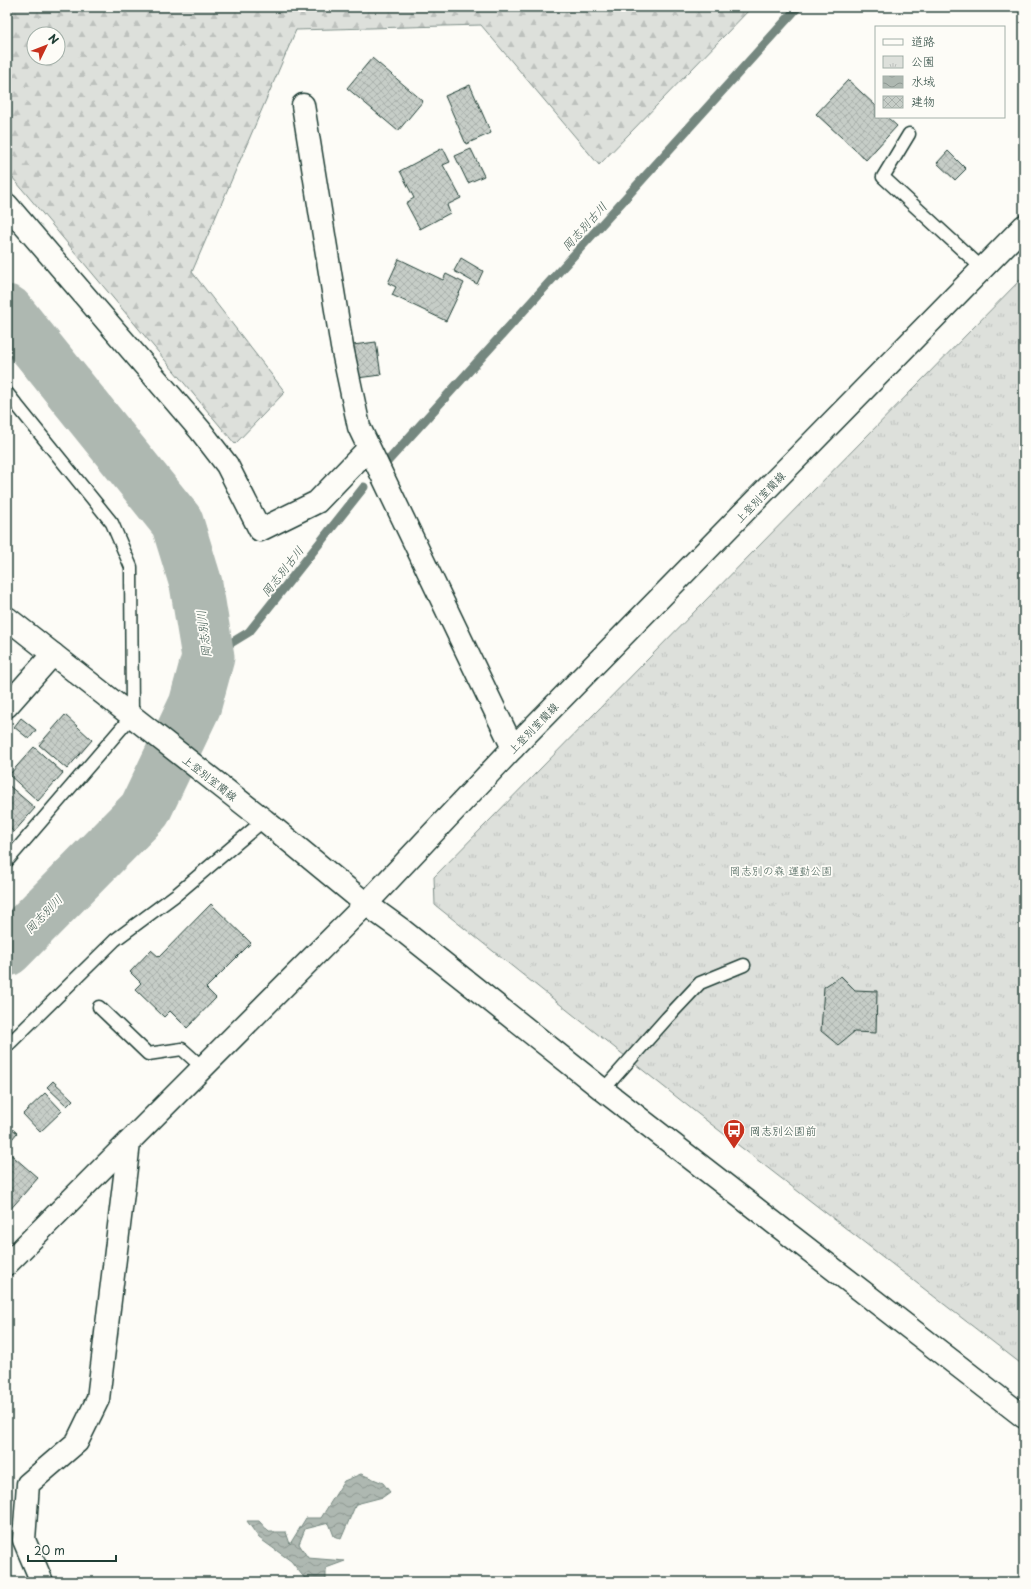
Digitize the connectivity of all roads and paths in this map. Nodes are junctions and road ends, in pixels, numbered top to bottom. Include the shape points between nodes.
1 (303, 105) dead end
2 (909, 134) dead end
3 (7, 205) edge
4 (1024, 226) edge
5 (983, 269) junction
6 (7, 393) edge
7 (369, 448) junction
8 (7, 618) edge
9 (53, 654) junction
10 (7, 706) edge
11 (138, 721) junction
12 (513, 748) junction
13 (264, 820) junction
14 (7, 861) edge
15 (366, 904) junction
16 (744, 965) dead end
17 (99, 1007) dead end
18 (7, 1046) edge
19 (203, 1068) junction
20 (603, 1090) junction
21 (129, 1143) junction
22 (7, 1264) edge
23 (1024, 1417) edge
24 (42, 1582) edge

1 - 7 street via 342,347 359,427
2 - 5 lane via 883,177
3 - 7 street via 195,424 227,465 260,530 316,502
4 - 5 street, 上登別室蘭線
5 - 12 street, 上登別室蘭線
6 - 11 lane via 112,522 131,567
7 - 12 street
8 - 9 street, 上登別室蘭線
9 - 10 street
9 - 11 street, 上登別室蘭線
11 - 13 street, 上登別室蘭線
11 - 14 lane
12 - 15 street, 上登別室蘭線
13 - 15 street, 上登別室蘭線
13 - 18 lane via 177,894 115,940
15 - 19 street
15 - 20 street
16 - 20 lane via 700,983
17 - 19 lane via 148,1054 182,1049
19 - 21 street
20 - 23 street
21 - 22 street
21 - 24 street via 98,1399 77,1442 28,1484 24,1540

